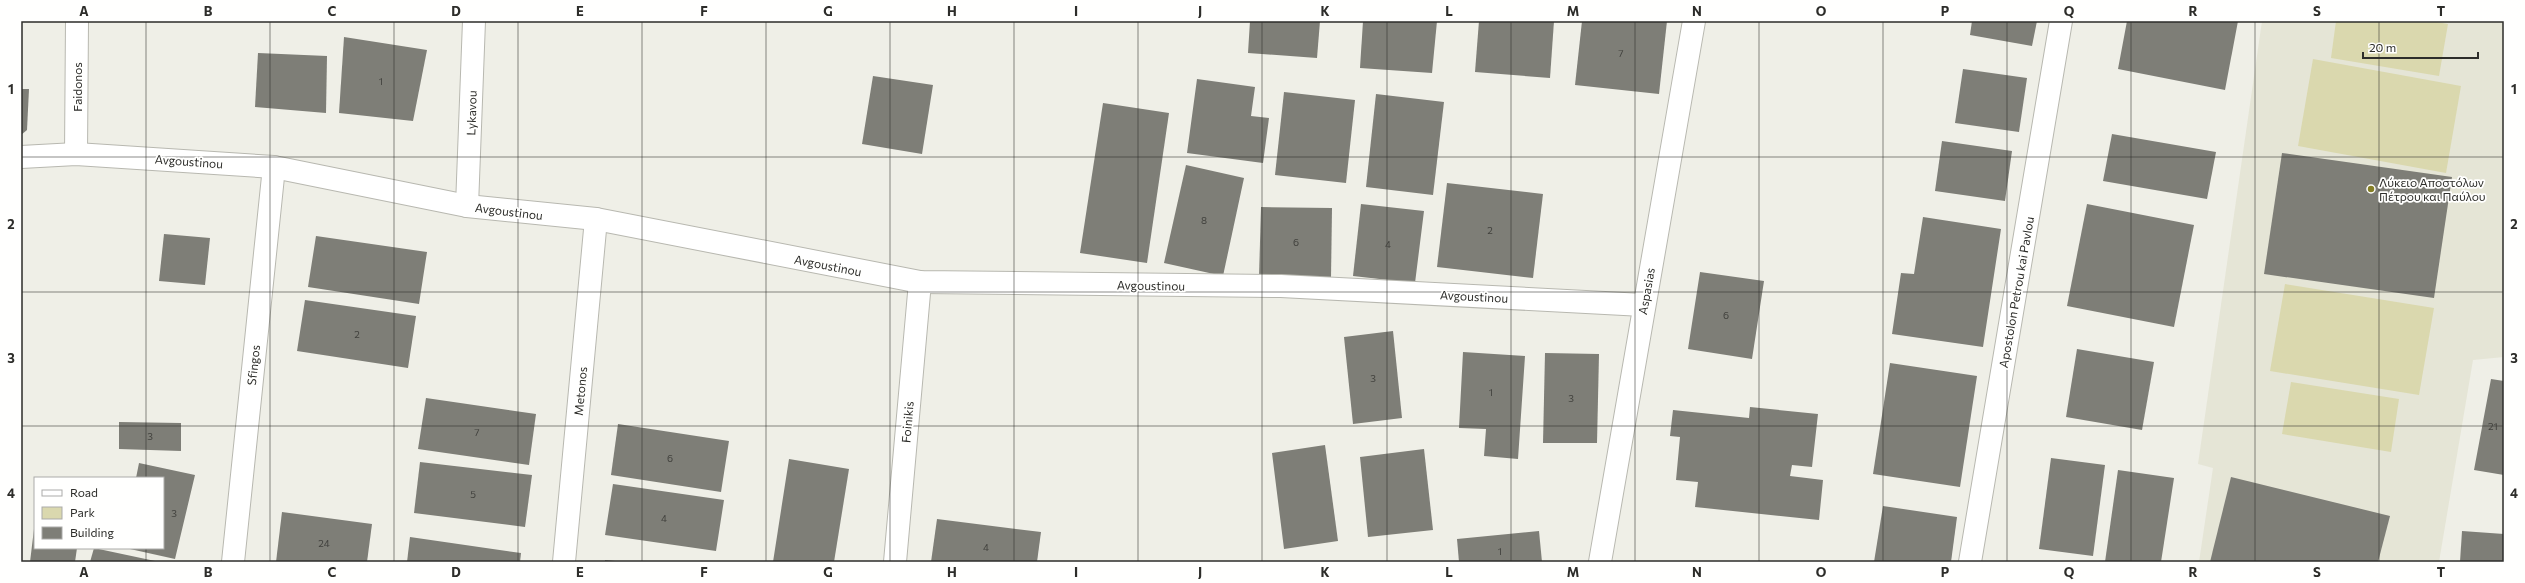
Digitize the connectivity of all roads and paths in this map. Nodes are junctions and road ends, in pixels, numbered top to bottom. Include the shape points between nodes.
1 (77, 21) edge
2 (474, 21) edge
3 (1694, 21) edge
4 (2062, 21) edge
5 (76, 154) junction
6 (21, 157) edge
7 (274, 167) junction
8 (467, 206) junction
9 (596, 220) junction
10 (920, 282) junction
11 (1643, 305) junction
12 (233, 562) edge
13 (564, 562) edge
14 (895, 562) edge
15 (1600, 562) edge
16 (1970, 562) edge

1 - 5 street, Faidonos
2 - 8 street, Lykavou
3 - 11 street, Aspasias
4 - 16 street, Apostolon Petrou kai Pavlou
5 - 6 street, Avgoustinou
5 - 7 street, Avgoustinou
7 - 8 street, Avgoustinou
7 - 12 street, Sfingos
8 - 9 street, Avgoustinou
9 - 10 street, Avgoustinou
9 - 13 street, Metonos
10 - 11 street, Avgoustinou via 1281,286
10 - 14 street, Foinikis
11 - 15 street, Aspasias

